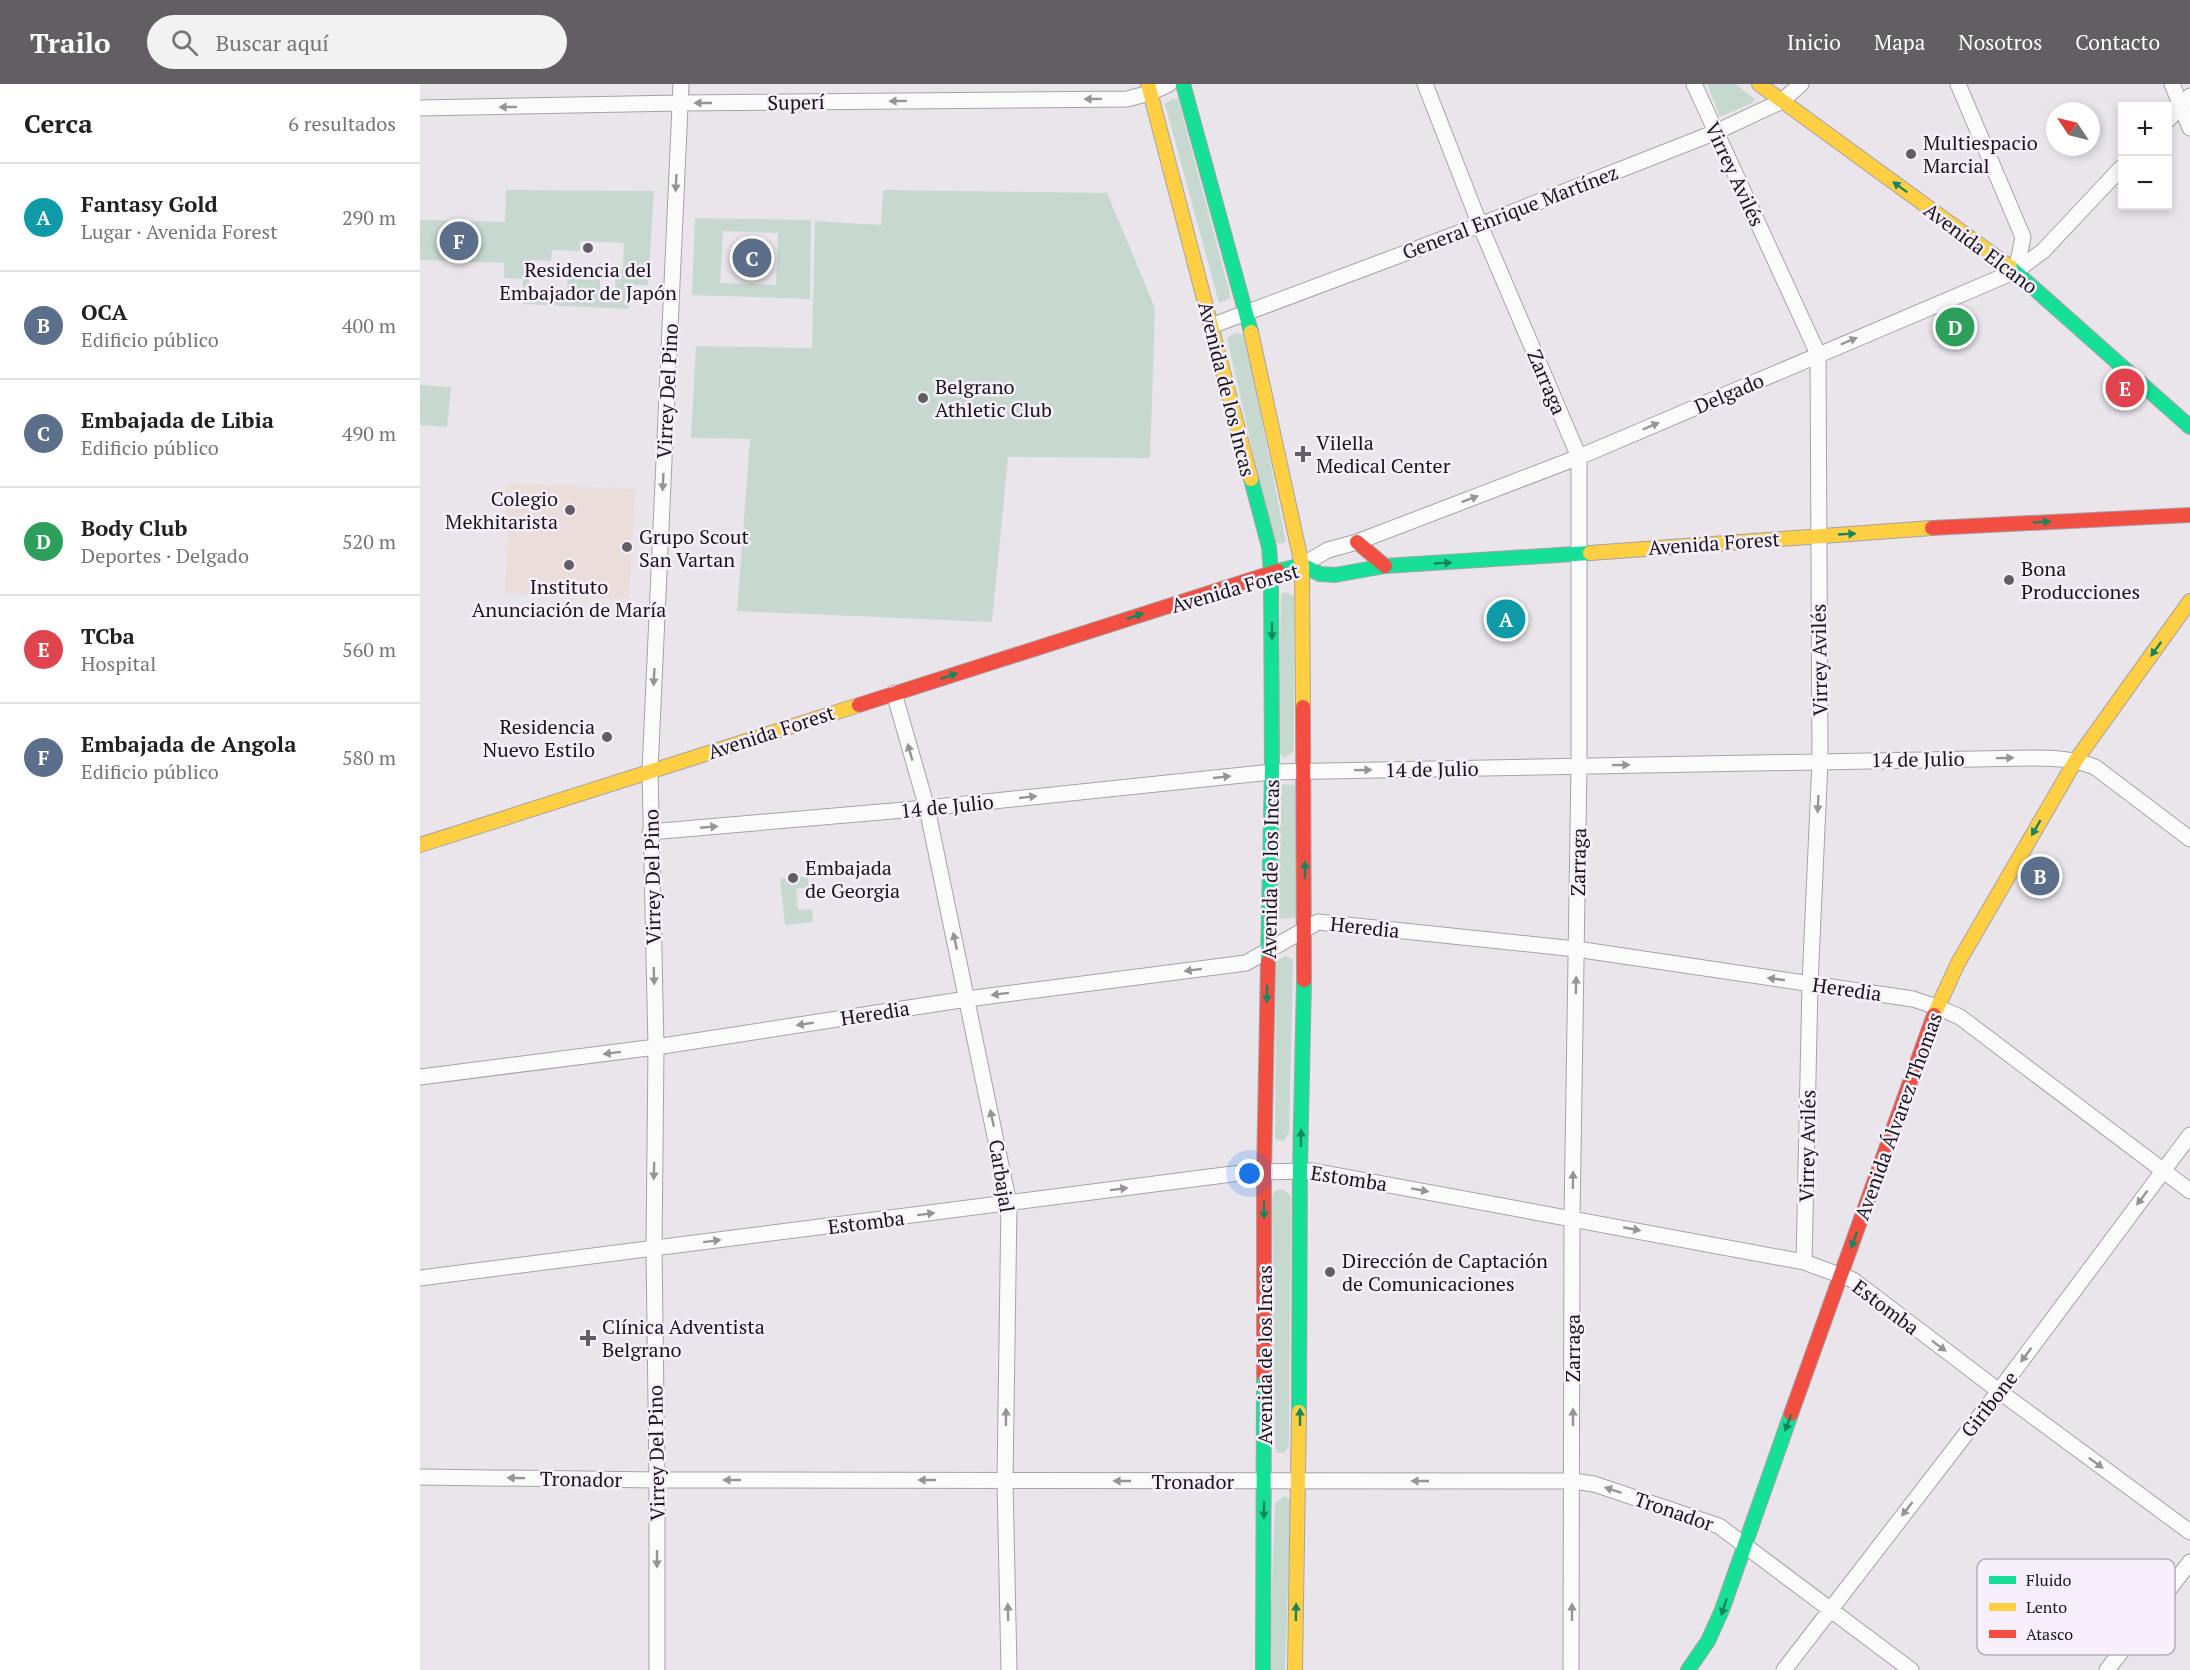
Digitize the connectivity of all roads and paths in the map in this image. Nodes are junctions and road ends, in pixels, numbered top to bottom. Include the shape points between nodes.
1 (681, 84) edge
2 (1169, 84) edge
3 (1183, 84) edge
4 (1425, 84) edge
5 (1694, 84) edge
6 (1759, 84) edge
7 (1801, 84) edge
8 (1958, 84) edge
9 (2172, 84) edge
10 (1149, 88) edge
11 (1782, 101) junction
12 (2185, 101) edge
13 (680, 103) junction
14 (420, 108) edge
15 (2172, 116) edge
16 (2190, 128) edge
17 (1716, 132) junction
18 (2118, 171) edge
19 (1480, 225) junction
20 (2016, 271) junction
21 (1247, 314) junction
22 (1211, 326) junction
23 (1818, 354) junction
24 (2190, 427) edge
25 (1579, 458) junction
26 (2190, 515) edge
27 (1818, 535) junction
28 (1357, 542) junction
29 (1579, 554) junction
30 (1302, 565) junction
31 (1385, 566) junction
32 (1271, 573) junction
33 (2190, 601) edge
34 (894, 693) junction
35 (2076, 760) junction
36 (1820, 761) junction
37 (1579, 766) junction
38 (650, 771) junction
39 (1272, 772) junction
40 (1305, 772) junction
41 (927, 808) junction
42 (650, 832) junction
43 (2190, 839) edge
44 (420, 845) edge
45 (1305, 929) junction
46 (1576, 949) junction
47 (1268, 950) junction
48 (1810, 984) junction
49 (966, 999) junction
50 (1937, 1006) junction
51 (656, 1047) junction
52 (420, 1077) edge
53 (2190, 1135) edge
54 (1300, 1170) junction
55 (2163, 1171) junction
56 (1264, 1172) junction
57 (2190, 1191) edge
58 (1009, 1204) junction
59 (1572, 1218) junction
60 (654, 1248) junction
61 (1804, 1262) junction
62 (1841, 1275) junction
63 (420, 1278) edge
64 (1999, 1391) junction
65 (420, 1477) edge
66 (657, 1480) junction
67 (1005, 1480) junction
68 (1573, 1481) junction
69 (1265, 1482) junction
70 (1299, 1482) junction
71 (2190, 1532) edge
72 (1744, 1544) junction
73 (2190, 1562) edge
74 (2175, 1582) edge
75 (1830, 1608) junction
76 (2119, 1655) edge
77 (657, 1670) edge
78 (1009, 1670) edge
79 (1263, 1670) edge
80 (1295, 1670) edge
81 (1571, 1670) edge
82 (1688, 1670) edge
83 (1784, 1670) edge
84 (1911, 1670) edge
85 (2107, 1670) edge

1 - 13 street, Virrey Del Pino
2 - 10 street, Superí
3 - 21 main road, Avenida de los Incas
4 - 19 street, Zarraga
5 - 17 street, Virrey Avilés
6 - 11 main road, Avenida Elcano
7 - 11 street, General Enrique Martínez
8 - 20 street via 2024,237
9 - 12 street
10 -> 13 street, Superí via 1127,99
10 - 22 main road, Avenida de los Incas
11 - 17 street, General Enrique Martínez
20 -> 11 main road, Avenida Elcano
12 - 15 street
12 - 16 street
13 -> 14 street, Superí
13 -> 38 street, Virrey Del Pino
17 - 19 street, General Enrique Martínez
17 - 23 street, Virrey Avilés
18 - 20 street, Delgado via 2043,251
19 - 21 street, General Enrique Martínez
19 - 25 street, Zarraga
23 -> 20 street, Delgado
20 - 24 main road, Avenida Elcano
21 - 22 street, General Enrique Martínez
21 - 30 main road, Avenida de los Incas
22 - 32 main road, Avenida de los Incas via 1269,547
25 -> 23 street, Delgado
23 - 27 street, Virrey Avilés
28 -> 25 street, Delgado
25 - 29 street, Zarraga
27 -> 26 main road, Avenida Forest
27 - 29 main road, Avenida Forest
27 - 36 street, Virrey Avilés
28 - 30 street, Delgado via 1328,550
28 - 31 main road
31 -> 29 main road, Avenida Forest
29 - 37 street, Zarraga
30 - 31 main road, Avenida Forest via 1319,574
30 - 32 main road, Avenida Forest
30 - 40 main road, Avenida de los Incas
34 -> 32 main road, Avenida Forest
32 -> 39 main road, Avenida de los Incas
33 -> 35 main road, Avenida Álvarez Thomas
34 - 38 main road, Avenida Forest
41 -> 34 street, Carbajal
36 -> 35 street, 14 de Julio
35 - 43 street, 14 de Julio via 2095,767
35 -> 50 main road, Avenida Álvarez Thomas
37 -> 36 street, 14 de Julio
36 -> 48 street, Virrey Avilés
40 -> 37 street, 14 de Julio
37 - 46 street, Zarraga
38 - 42 street, Virrey Del Pino
38 - 44 main road, Avenida Forest
39 - 40 street, 14 de Julio
41 -> 39 street, 14 de Julio
39 - 47 main road, Avenida de los Incas
45 -> 40 main road, Avenida de los Incas
42 -> 41 street, 14 de Julio
49 -> 41 street, Carbajal
42 -> 51 street, Virrey Del Pino
45 - 46 street, Heredia via 1318,922
45 - 47 street, Heredia
54 -> 45 main road, Avenida de los Incas
48 -> 46 street, Heredia
59 -> 46 street, Zarraga
47 -> 49 street, Heredia via 1246,963
47 -> 56 main road, Avenida de los Incas
48 - 50 street, Heredia
48 - 61 street, Virrey Avilés
49 -> 51 street, Heredia
58 -> 49 street, Carbajal
50 - 55 street, Heredia via 1960,1017
50 -> 62 main road, Avenida Álvarez Thomas
51 -> 52 street, Heredia
51 -> 60 street, Virrey Del Pino
53 - 55 street, Giribone
54 - 56 street, Estomba
54 -> 59 street, Estomba
70 -> 54 main road, Avenida de los Incas
55 - 57 street, Heredia
55 -> 64 street, Giribone
58 -> 56 street, Estomba
56 -> 69 main road, Avenida de los Incas
60 -> 58 street, Estomba
67 -> 58 street, Carbajal
59 -> 61 street, Estomba
68 -> 59 street, Zarraga
60 - 63 street, Estomba
60 - 66 street, Virrey Del Pino
61 - 62 street, Estomba
62 -> 64 street, Estomba via 1853,1280
62 -> 72 main road, Avenida Álvarez Thomas
64 -> 71 street, Estomba
64 -> 75 street, Giribone
66 -> 65 street, Tronador
67 -> 66 street, Tronador
66 -> 77 street, Virrey Del Pino
69 -> 67 street, Tronador
78 -> 67 street, Carbajal
68 -> 70 street, Tronador
72 -> 68 street, Tronador via 1707,1520
81 -> 68 street, Zarraga
69 - 70 street, Tronador
69 -> 79 main road, Avenida de los Incas
80 -> 70 main road, Avenida de los Incas
72 - 75 street, Tronador
72 -> 82 main road, Avenida Álvarez Thomas via 1711,1638
73 - 74 street
75 - 83 street, Giribone
75 - 84 street, Tronador
76 - 85 street

